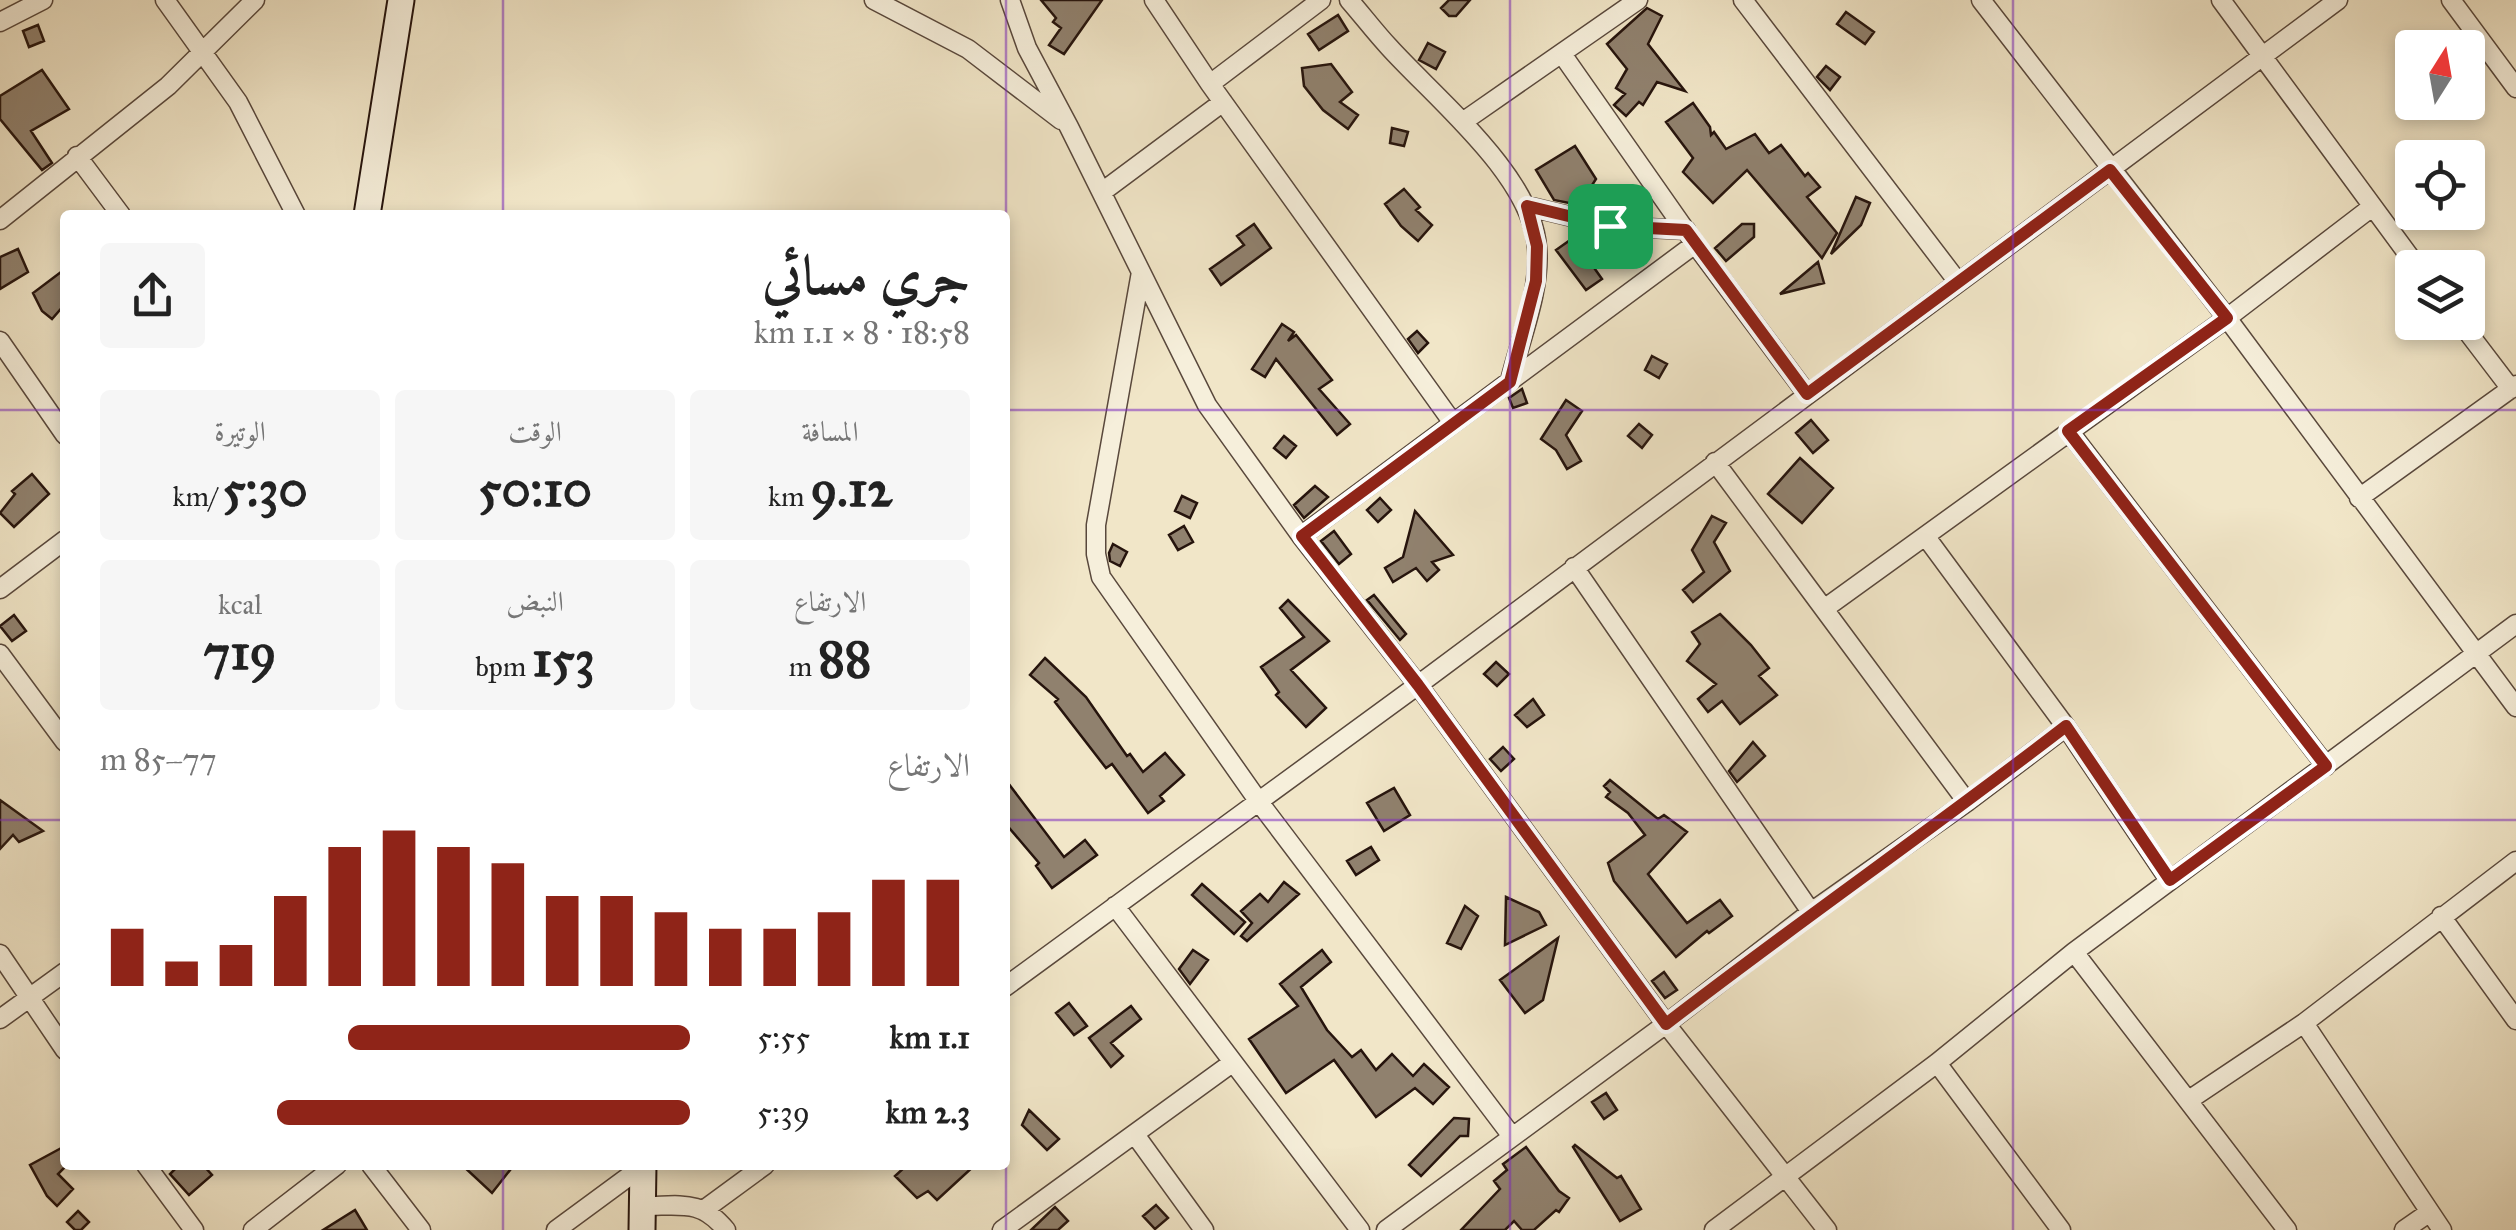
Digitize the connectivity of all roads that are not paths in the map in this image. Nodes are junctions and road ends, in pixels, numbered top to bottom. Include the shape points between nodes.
1 (43, 0) edge
2 (165, 0) edge
3 (255, 0) edge
4 (401, 0) edge
5 (874, 0) edge
6 (1010, 0) edge
7 (1154, 0) edge
8 (1321, 0) edge
9 (1350, 0) edge
10 (1638, 0) edge
11 (1743, 0) edge
12 (1981, 0) edge
13 (2221, 0) edge
14 (2338, 0) edge
15 (2451, 0) edge
16 (0, 22) edge
17 (203, 51) junction
18 (1562, 54) junction
19 (2263, 56) junction
20 (1210, 84) junction
21 (2516, 88) edge
22 (1222, 102) junction
23 (1464, 121) junction
24 (1069, 126) junction
25 (77, 156) junction
26 (2110, 170) junction
27 (1102, 192) junction
28 (1527, 206) junction
29 (2372, 208) junction
30 (117, 210) edge
31 (293, 210) edge
32 (368, 210) edge
33 (0, 220) edge
34 (1690, 237) junction
35 (2404, 250) edge
36 (1142, 272) junction
37 (1958, 282) junction
38 (2227, 318) junction
39 (2475, 340) edge
40 (0, 341) edge
41 (1510, 382) junction
42 (2513, 387) edge
43 (1807, 394) junction
44 (1453, 424) junction
45 (60, 428) edge
46 (2068, 431) junction
47 (1714, 462) junction
48 (2359, 498) junction
49 (1302, 536) junction
50 (1926, 537) junction
51 (60, 544) edge
52 (1574, 567) junction
53 (0, 589) edge
54 (1824, 609) junction
55 (2516, 624) edge
56 (0, 654) edge
57 (2475, 655) junction
58 (1418, 685) junction
59 (2516, 708) edge
60 (2066, 726) junction
61 (60, 735) edge
62 (2326, 766) junction
63 (1259, 802) junction
64 (1967, 802) junction
65 (2516, 861) edge
66 (2170, 880) junction
67 (1115, 906) junction
68 (1810, 912) junction
69 (2440, 916) junction
70 (2074, 952) junction
71 (0, 954) edge
72 (60, 976) edge
73 (1010, 984) edge
74 (29, 998) junction
75 (0, 1019) edge
76 (2516, 1020) edge
77 (2304, 1023) junction
78 (1666, 1024) junction
79 (60, 1043) edge
80 (1232, 1063) junction
81 (1937, 1064) junction
82 (2189, 1100) junction
83 (1511, 1135) junction
84 (1136, 1136) junction
85 (150, 1170) edge
86 (330, 1170) edge
87 (375, 1170) edge
88 (638, 1170) edge
89 (643, 1170) edge
90 (758, 1170) edge
91 (1786, 1176) junction
92 (705, 1209) junction
93 (2430, 1212) junction
94 (643, 1218) edge
95 (194, 1230) edge
96 (252, 1230) edge
97 (422, 1230) edge
98 (556, 1230) edge
99 (726, 1230) edge
100 (1002, 1230) edge
101 (1204, 1230) edge
102 (1360, 1230) edge
103 (1386, 1230) edge
104 (1714, 1230) edge
105 (1826, 1230) edge
106 (2061, 1230) edge
107 (2287, 1230) edge
108 (2404, 1230) edge
109 (2442, 1230) edge

1 - 16 street
2 - 17 street
3 - 17 street
4 - 32 main road
5 - 24 street via 968,49
6 - 24 street via 1026,48
7 - 20 street
8 - 20 street
9 - 23 street
10 - 18 street
11 - 37 street
12 - 26 street
13 - 19 street
14 - 19 street
15 - 21 street
17 - 25 street
17 - 31 street via 238,102
18 - 23 street
18 - 34 street
19 - 26 street
19 - 29 street
20 - 22 street
22 - 27 street
22 - 44 street
23 - 28 street
24 - 27 street
25 - 30 street
25 - 33 street
26 - 37 street
26 - 38 street
27 - 36 street
28 - 34 street
28 - 41 street via 1537,246 1536,281
29 - 35 street
29 - 38 street
34 - 41 street
34 - 43 street
36 - 49 street via 1207,405
36 - 63 street via 1099,508 1101,577
37 - 43 street
38 - 46 street
38 - 48 street
39 - 42 street
40 - 45 street
41 - 44 street
42 - 48 street
43 - 47 street
44 - 49 street
46 - 50 street
46 - 62 street
47 - 52 street
47 - 54 street
48 - 57 street
49 - 58 street
50 - 54 street
50 - 60 street
51 - 53 street
52 - 58 street
52 - 68 street
54 - 64 street
55 - 57 street
56 - 61 street
57 - 59 street
57 - 62 street
58 - 63 street
58 - 78 street
60 - 64 street
60 - 66 street
62 - 66 street
63 - 67 street
63 - 83 street
64 - 68 street
65 - 69 street
66 - 70 street
67 - 73 street
67 - 80 street
68 - 78 street
69 - 76 street
69 - 77 street
70 - 81 street
70 - 82 street
71 - 74 street
72 - 74 street
74 - 75 street
74 - 79 street
77 - 82 street
77 - 93 street
78 - 83 street
78 - 91 street
80 - 84 street
80 - 102 street
81 - 91 street
81 - 106 street
82 - 107 street
83 - 103 street
84 - 100 street
84 - 101 street
85 - 95 street
86 - 96 street
87 - 97 street
88 - 98 street
89 - 94 main road
90 - 92 street
91 - 104 street
91 - 105 street
92 - 94 street
92 - 99 street
93 - 108 street
93 - 109 street

